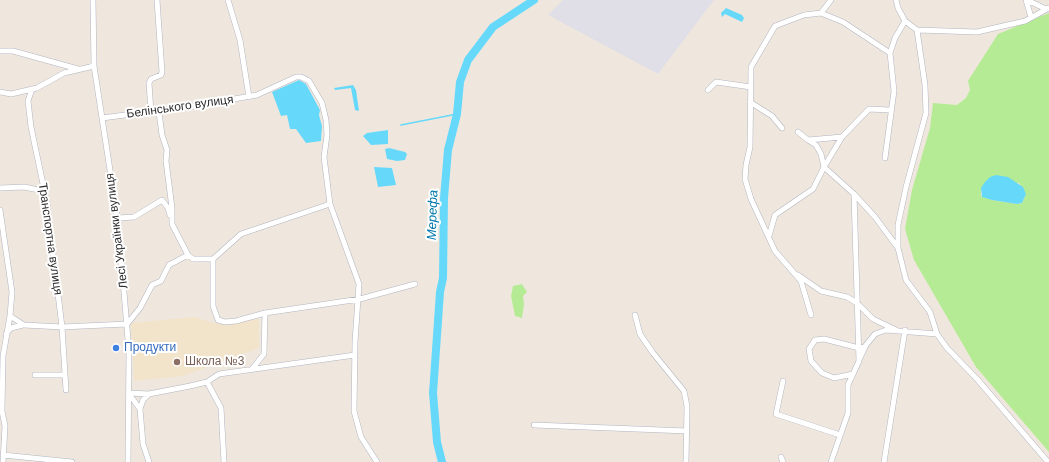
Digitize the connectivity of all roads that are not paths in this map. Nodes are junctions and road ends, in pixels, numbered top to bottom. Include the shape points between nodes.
1 (93, 0) edge
2 (157, 0) edge
3 (228, 0) edge
4 (831, 0) edge
5 (896, 0) edge
6 (1026, 0) edge
7 (1048, 8) edge
8 (821, 13) junction
9 (1031, 16) junction
10 (905, 21) junction
11 (917, 30) junction
12 (0, 51) edge
13 (890, 53) junction
14 (94, 66) junction
15 (79, 70) junction
16 (751, 87) junction
17 (32, 89) junction
18 (708, 90) dead end
19 (0, 92) edge
20 (249, 97) junction
21 (750, 102) junction
22 (890, 110) junction
23 (152, 112) junction
24 (159, 112) junction
25 (102, 118) junction
26 (782, 128) dead end
27 (798, 132) dead end
28 (842, 136) junction
29 (808, 140) junction
30 (885, 158) dead end
31 (824, 167) junction
32 (0, 188) edge
33 (44, 191) junction
34 (854, 194) junction
35 (330, 204) junction
36 (0, 210) edge
37 (118, 218) junction
38 (172, 224) junction
39 (769, 236) junction
40 (898, 248) junction
41 (188, 254) junction
42 (213, 259) junction
43 (792, 270) junction
44 (415, 284) dead end
45 (360, 299) junction
46 (857, 303) junction
47 (265, 313) junction
48 (635, 315) dead end
49 (811, 315) dead end
50 (10, 316) junction
51 (127, 324) junction
52 (24, 325) junction
53 (62, 327) junction
54 (896, 330) junction
55 (905, 330) junction
56 (6, 334) junction
57 (937, 334) junction
58 (865, 347) junction
59 (859, 348) junction
60 (355, 355) junction
61 (859, 361) junction
62 (252, 369) junction
63 (853, 374) junction
64 (35, 375) dead end
65 (65, 375) junction
66 (783, 381) dead end
67 (207, 382) junction
68 (66, 390) dead end
69 (129, 393) junction
70 (149, 394) junction
71 (140, 409) junction
72 (534, 425) dead end
73 (687, 431) junction
74 (840, 435) junction
75 (3, 455) junction
76 (3, 462) edge
77 (72, 462) edge
78 (128, 462) edge
79 (149, 462) edge
80 (224, 462) edge
81 (377, 462) edge
82 (686, 462) edge
83 (831, 462) edge
84 (884, 462) edge
85 (1048, 462) edge

1 - 14 street, Лесі Українки вулиця
2 - 23 street via 162,72 149,83
3 - 20 street via 240,40
4 - 8 street
5 - 10 street
6 - 7 street
6 - 9 street
7 - 9 street
8 - 13 street via 843,22
8 - 16 street via 804,15 775,26 751,67
9 - 11 street via 1025,21 977,32
10 - 11 street
10 - 13 street
11 - 40 street via 925,85 926,113 904,195 898,225
12 - 15 street via 13,51
13 - 22 street via 894,91
14 - 15 street
14 - 25 street, Лесі Українки вулиця
15 - 17 street via 64,73
16 - 18 street via 716,82
16 - 21 street
17 - 19 street via 11,94
17 - 33 street, Транспортна вулиця via 28,101 31,127
20 - 24 street, Белінського вулиця
20 - 35 street, Белінського вулиця via 296,77 309,82 322,103 326,120 324,157
21 - 26 street via 772,116
21 - 39 street via 750,147 746,179 751,199
22 - 28 street via 870,109
22 - 30 street
23 - 24 street, Белінського вулиця
23 - 25 street, Белінського вулиця
24 - 38 street via 162,136 167,150
25 - 37 street, Лесі Українки вулиця
27 - 29 street
28 - 29 street
28 - 31 street
29 - 31 street via 816,145
31 - 34 street
31 - 39 street via 813,189 775,215
32 - 33 street via 24,187
33 - 53 street, Транспортна вулиця
34 - 40 street
34 - 46 street
35 - 42 street via 241,234
35 - 45 street, Белінського вулиця via 359,284
36 - 50 street via 12,292
37 - 38 street via 134,217 162,200 168,208
37 - 51 street, Лесі Українки вулиця
38 - 41 street
39 - 43 street via 775,250
40 - 57 street via 906,280 930,312
41 - 42 street via 194,259
41 - 51 street via 169,264 161,281 152,285 140,308
42 - 47 street via 213,306 218,320 236,321
43 - 46 street via 821,291 846,297
43 - 49 street via 801,281
44 - 45 street
45 - 47 street
45 - 60 street, Белінського вулиця
46 - 54 street via 873,319
46 - 59 street
47 - 62 street via 264,354
48 - 73 street via 640,334 684,391
50 - 52 street
50 - 56 street
51 - 53 street
51 - 69 street, Лесі Українки вулиця
52 - 53 street
52 - 56 street via 11,328
53 - 65 street, Транспортна вулиця
54 - 55 street
54 - 58 street via 875,334
55 - 57 street
55 - 84 street
56 - 75 street via 2,378 2,411 5,426
57 - 85 street
58 - 59 street
58 - 61 street
59 - 61 street
59 - 63 street via 824,339 815,340 809,349 812,361 822,373 834,378
60 - 62 street
60 - 81 street, Белінського вулиця via 354,411 361,437
61 - 63 street
62 - 67 street via 219,374
63 - 74 street via 848,385 848,413
64 - 65 street
65 - 68 street, Транспортна вулиця
66 - 74 street via 776,414
67 - 70 street
67 - 80 street via 221,408
69 - 70 street
69 - 71 street
69 - 78 street, Лесі Українки вулиця
70 - 71 street via 143,400
71 - 79 street via 143,444
72 - 73 street
73 - 82 street
74 - 83 street
75 - 76 street
75 - 77 street

